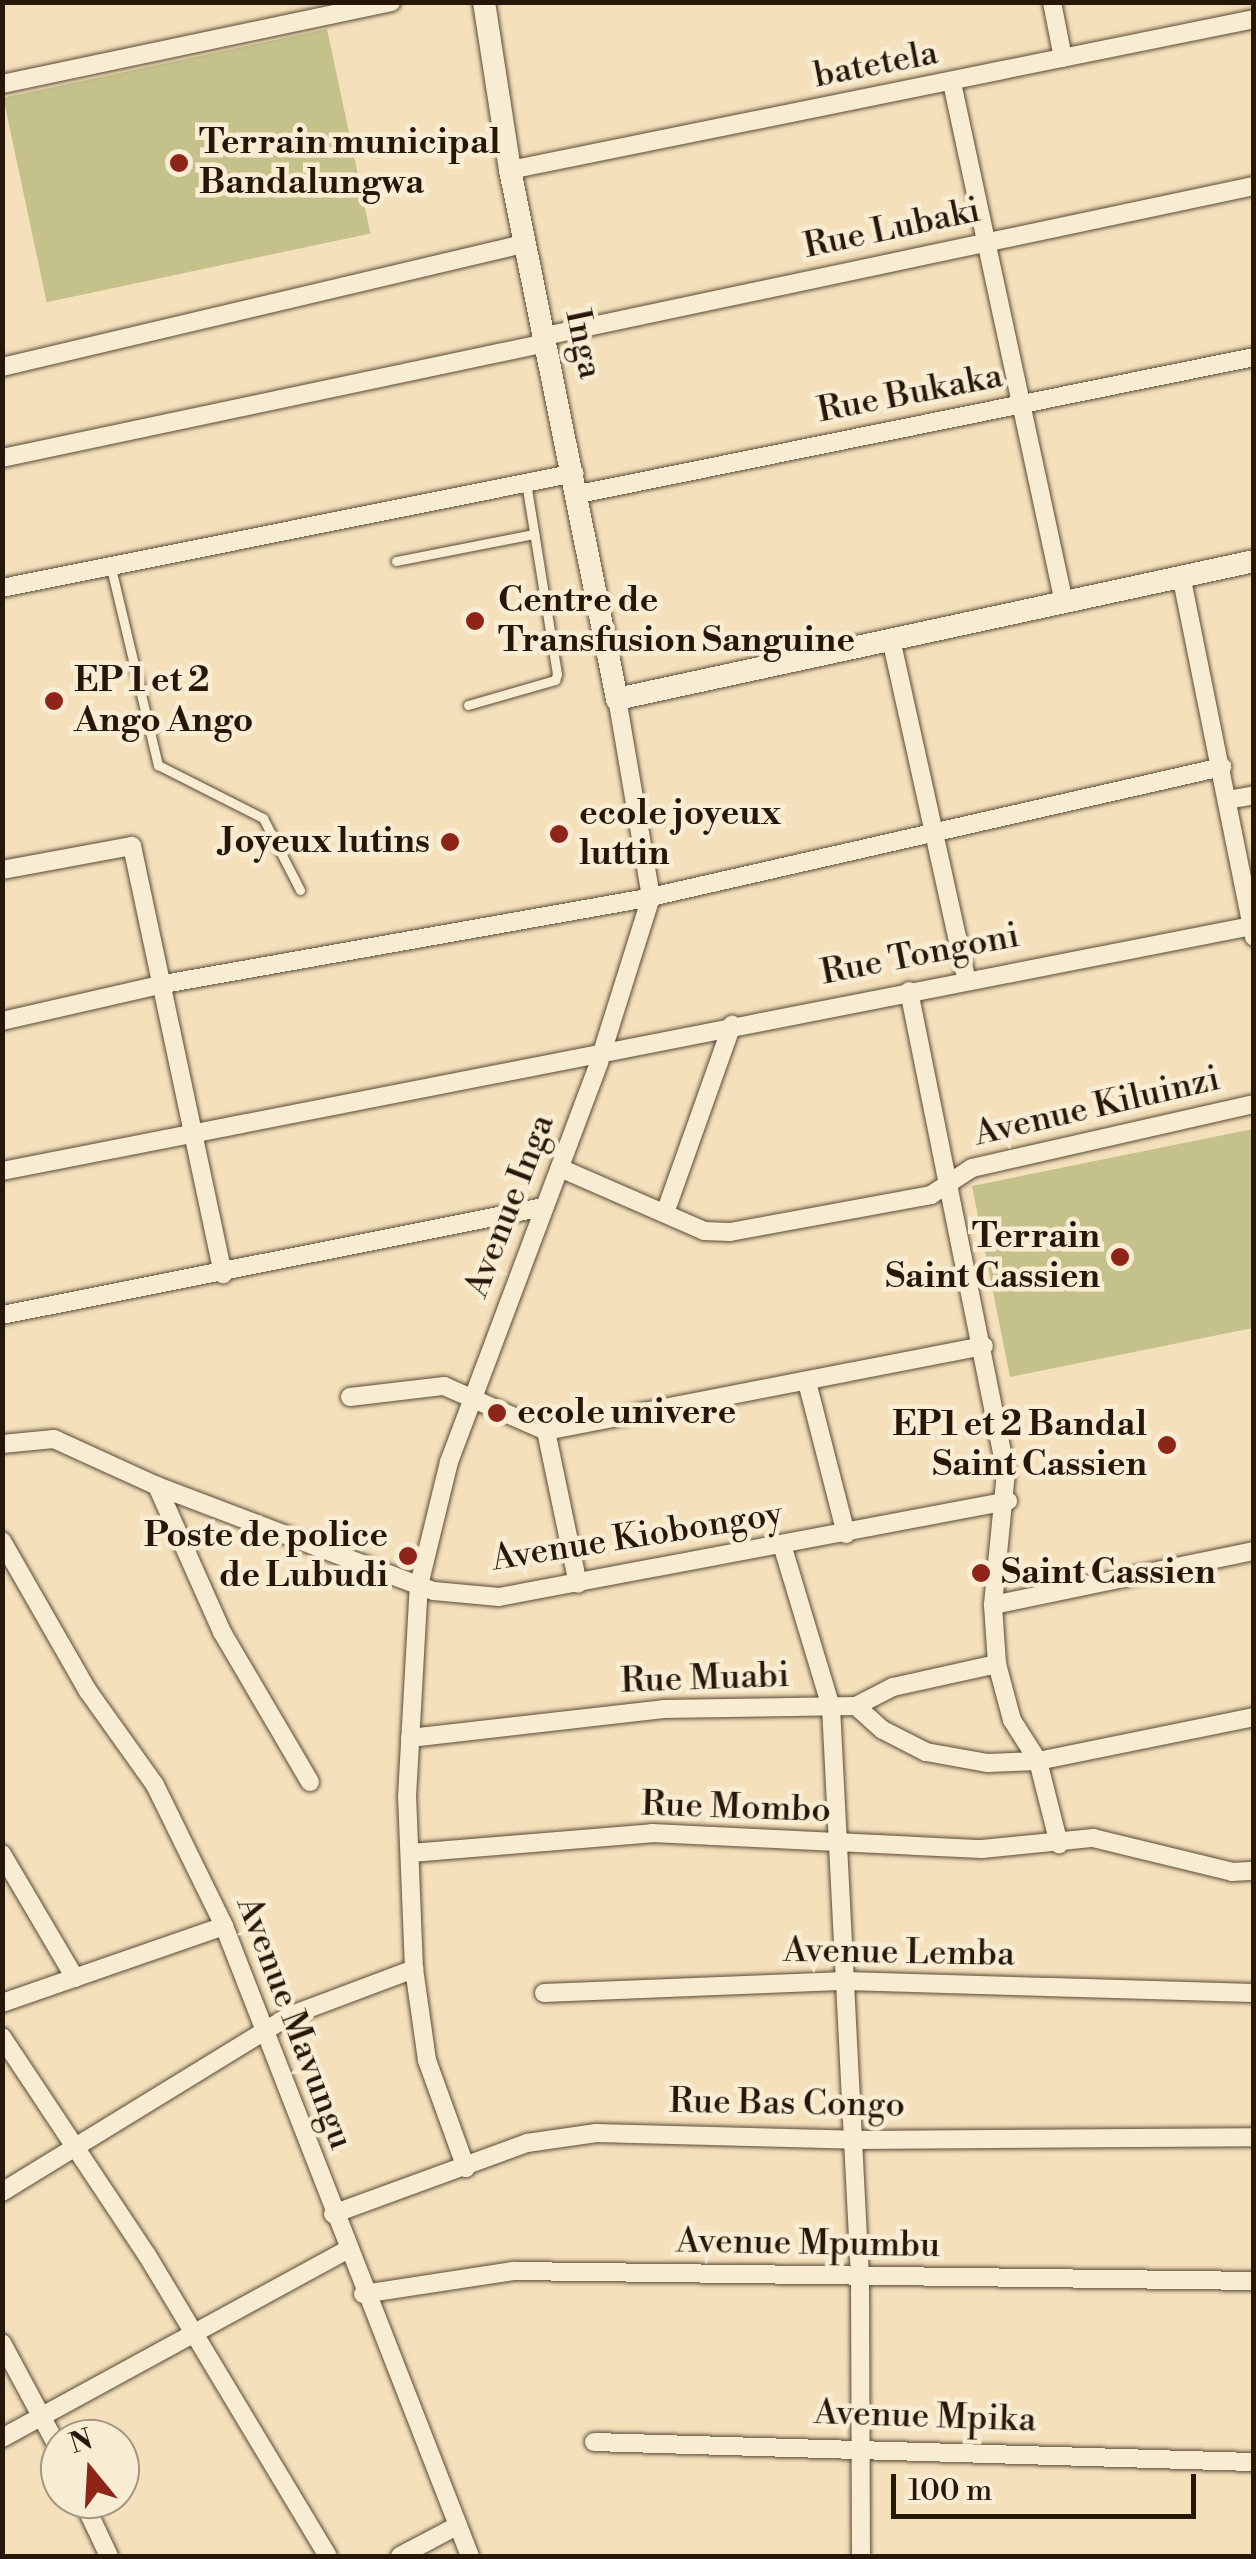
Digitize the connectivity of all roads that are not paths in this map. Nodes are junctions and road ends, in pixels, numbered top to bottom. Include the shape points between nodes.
1 (391, 2) edge
2 (484, 2) edge
3 (1052, 2) edge
4 (1254, 19) edge
5 (1064, 58) junction
6 (952, 83) junction
7 (2, 84) edge
8 (510, 170) junction
9 (1254, 186) edge
10 (983, 242) junction
11 (527, 243) junction
12 (545, 339) junction
13 (1254, 356) edge
14 (2, 367) edge
15 (1020, 405) junction
16 (2, 458) edge
17 (526, 482) junction
18 (577, 484) junction
19 (534, 534) junction
20 (1254, 561) edge
21 (396, 562) dead end
22 (111, 568) junction
23 (1181, 576) junction
24 (2, 588) edge
25 (1064, 598) junction
26 (890, 639) junction
27 (617, 699) junction
28 (468, 705) dead end
29 (1222, 767) junction
30 (1254, 794) edge
31 (1227, 800) junction
32 (938, 831) junction
33 (2, 870) edge
34 (300, 890) dead end
35 (651, 896) junction
36 (1253, 932) edge
37 (966, 978) junction
38 (164, 984) junction
39 (909, 990) junction
40 (2, 1021) edge
41 (732, 1025) junction
42 (602, 1053) junction
43 (1254, 1104) edge
44 (197, 1132) junction
45 (560, 1168) junction
46 (2, 1171) edge
47 (951, 1181) junction
48 (544, 1207) junction
49 (665, 1214) junction
50 (222, 1274) junction
51 (2, 1316) edge
52 (984, 1346) junction
53 (808, 1382) junction
54 (473, 1396) junction
55 (350, 1397) dead end
56 (546, 1432) junction
57 (2, 1444) edge
58 (157, 1486) junction
59 (1008, 1501) junction
60 (846, 1534) junction
61 (2, 1541) edge
62 (783, 1548) junction
63 (1254, 1551) edge
64 (8, 1570) edge
65 (578, 1584) junction
66 (419, 1585) junction
67 (994, 1605) junction
68 (996, 1664) junction
69 (856, 1706) junction
70 (831, 1707) junction
71 (1254, 1717) edge
72 (410, 1738) junction
73 (1038, 1761) junction
74 (310, 1782) dead end
75 (840, 1844) junction
76 (1059, 1844) junction
77 (412, 1853) junction
78 (2, 1854) edge
79 (1254, 1871) edge
80 (224, 1926) junction
81 (414, 1969) junction
82 (74, 1978) junction
83 (846, 1981) junction
84 (544, 1993) dead end
85 (1254, 1993) edge
86 (2, 2004) edge
87 (264, 2031) junction
88 (2, 2037) edge
89 (1254, 2137) edge
90 (854, 2140) junction
91 (72, 2150) junction
92 (466, 2168) junction
93 (2, 2192) edge
94 (333, 2214) junction
95 (346, 2250) junction
96 (860, 2277) junction
97 (1254, 2281) edge
98 (363, 2294) junction
99 (194, 2336) junction
100 (2, 2343) edge
101 (44, 2417) junction
102 (2, 2438) edge
103 (594, 2442) dead end
104 (861, 2447) junction
105 (1254, 2462) edge
106 (91, 2519) edge
107 (457, 2526) junction
108 (109, 2556) edge
109 (328, 2556) edge
110 (400, 2556) edge
111 (470, 2556) edge
112 (861, 2556) edge

1 - 7 street
2 - 8 street, Inga
3 - 5 street
4 - 5 street, batetela
5 - 6 street, batetela
6 - 8 street, batetela
6 - 10 street
8 - 11 street, Inga
9 - 10 street, Rue Lubaki
10 - 12 street, Rue Lubaki
10 - 15 street
11 - 12 street, Inga
11 - 14 street
12 - 16 street, Rue Lubaki
12 - 18 street, Inga
13 - 15 street, Rue Bukaka
15 - 18 street, Rue Bukaka
15 - 25 street
17 - 18 street, Rue Bukaka
17 - 19 lane
17 - 22 street, Rue Bukaka
18 - 27 street, Inga
19 - 21 lane
19 - 28 lane via 555,680
20 - 23 street
22 - 24 street, Rue Bukaka
22 - 34 lane via 158,766 263,818
23 - 25 street
23 - 29 street
25 - 26 street
26 - 27 street
26 - 32 street
27 - 35 street, Avenue Inga
29 - 31 street
29 - 32 street
30 - 31 street
31 - 36 street
32 - 35 street
32 - 37 street
33 - 38 street via 132,846
35 - 38 street
35 - 42 street, Avenue Inga
36 - 37 street, Rue Tongoni
37 - 39 street, Rue Tongoni
38 - 40 street
38 - 44 street
39 - 41 street, Rue Tongoni
39 - 47 street
41 - 42 street, Rue Tongoni
41 - 49 street
42 - 44 street, Rue Tongoni
42 - 45 street, Avenue Inga
43 - 47 street, Avenue Kiluinzi via 972,1168
44 - 46 street, Rue Tongoni
44 - 50 street
45 - 48 street, Avenue Inga
45 - 49 street, Avenue Kiluinzi
47 - 49 street, Avenue Kiluinzi via 931,1195 758,1229 704,1230
47 - 52 street
48 - 50 street
48 - 54 street, Avenue Inga
50 - 51 street
52 - 53 street
52 - 59 street
53 - 56 street
53 - 60 street
54 - 55 street via 433,1384
54 - 56 street
54 - 66 street, Avenue Inga
56 - 65 street
57 - 58 street, Avenue Kiobongoy via 54,1439
58 - 66 street, Avenue Kiobongoy
58 - 74 street via 222,1632
59 - 60 street, Avenue Kiobongoy
59 - 67 street
60 - 62 street, Avenue Kiobongoy
61 - 64 street, Avenue Mavungu
62 - 65 street, Avenue Kiobongoy
62 - 70 street
63 - 67 street
64 - 80 street, Avenue Mavungu via 155,1785
65 - 66 street, Avenue Kiobongoy via 499,1597
66 - 72 street, Avenue Inga
67 - 68 street
68 - 69 street, Rue Muabi via 892,1688
68 - 73 street via 1012,1720
69 - 70 street, Rue Muabi
69 - 73 street via 883,1730 926,1752 988,1764
70 - 72 street, Rue Muabi via 663,1709
70 - 75 street
71 - 73 street
72 - 77 street, Avenue Inga
73 - 76 street
75 - 76 street, Rue Mombo
75 - 77 street, Rue Mombo via 652,1834
75 - 83 street
76 - 79 street, Rue Mombo via 1121,1842 1232,1872
77 - 81 street, Avenue Inga
78 - 82 street
80 - 82 street
80 - 87 street, Avenue Mavungu
81 - 87 street
81 - 92 street, Avenue Inga via 426,2060
82 - 86 street
83 - 84 street, Avenue Lemba
83 - 85 street, Avenue Lemba
83 - 90 street
87 - 91 street
87 - 94 street, Avenue Mavungu
88 - 91 street
89 - 90 street, Rue Bas Congo
90 - 92 street, Rue Bas Congo via 596,2133 527,2143
90 - 96 street
91 - 93 street
91 - 99 street
92 - 94 street, Rue Bas Congo
94 - 95 street, Avenue Mavungu
95 - 98 street, Avenue Mavungu
95 - 99 street
96 - 97 street, Avenue Mpumbu
96 - 98 street, Avenue Mpumbu via 514,2272
96 - 104 street
98 - 107 street, Avenue Mavungu
99 - 101 street
99 - 109 street
100 - 101 street
101 - 102 street
103 - 104 street, Avenue Mpika
104 - 105 street, Avenue Mpika
104 - 112 street
106 - 108 street
107 - 110 street
107 - 111 street, Avenue Mavungu

